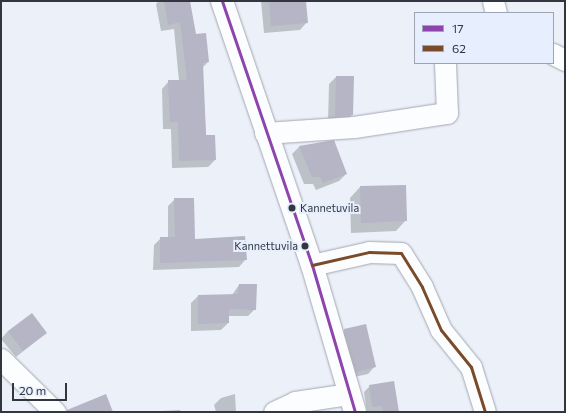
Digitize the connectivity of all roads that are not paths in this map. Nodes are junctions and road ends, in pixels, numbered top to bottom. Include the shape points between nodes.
1 (222, 1) edge
2 (493, 1) edge
3 (496, 12) edge
4 (554, 54) edge
5 (565, 60) edge
6 (444, 64) edge
7 (265, 133) junction
8 (312, 265) junction
9 (1, 359) edge
10 (352, 403) edge
11 (54, 412) edge
12 (274, 412) edge
13 (485, 412) edge

1 - 7 main road
2 - 3 street
4 - 5 street
6 - 7 street via 447,113 354,127
7 - 8 main road
8 - 10 main road
8 - 13 street via 369,252 401,253 422,287 441,330 471,367
9 - 11 street
10 - 12 street via 295,402

